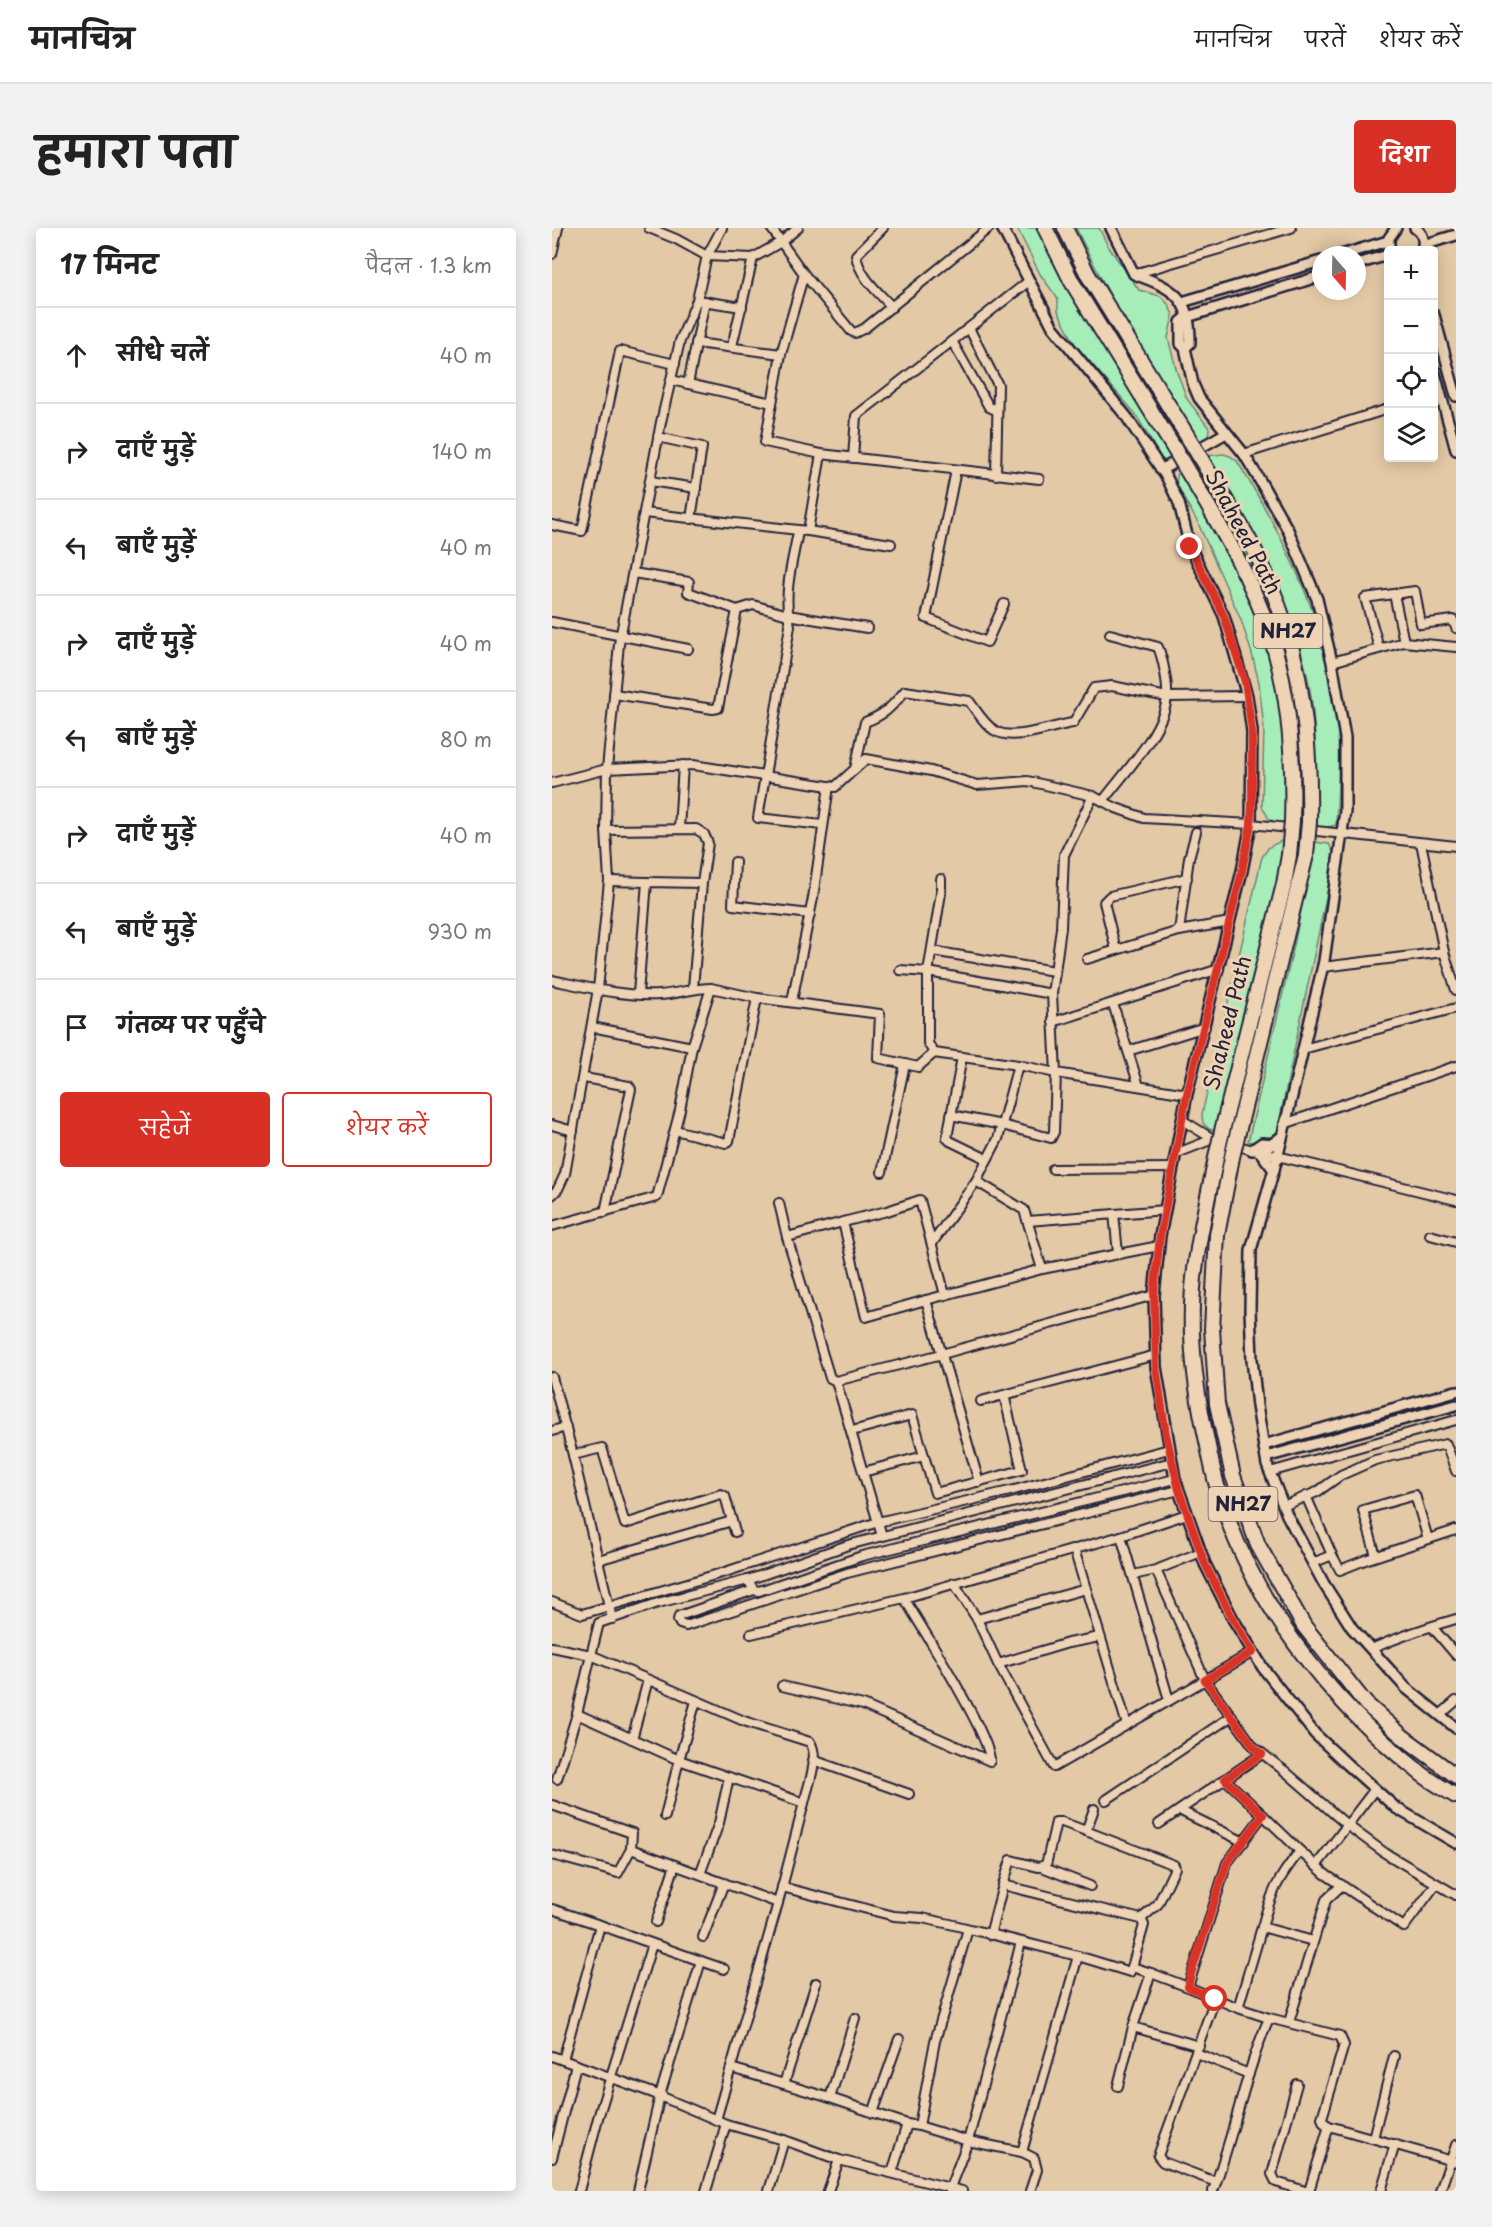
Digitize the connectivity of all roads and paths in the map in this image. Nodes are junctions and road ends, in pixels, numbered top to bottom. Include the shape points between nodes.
1 (558, 228) edge
2 (649, 228) edge
3 (722, 228) edge
4 (771, 228) edge
5 (798, 228) edge
6 (883, 228) edge
7 (989, 228) edge
8 (1002, 228) edge
9 (1045, 228) edge
10 (1065, 228) edge
11 (1111, 228) edge
12 (1291, 228) edge
13 (1419, 228) edge
14 (1393, 229) edge
15 (1456, 236) edge
16 (781, 242) junction
17 (1390, 246) edge
18 (1423, 246) edge
19 (1428, 246) edge
20 (1384, 250) edge
21 (1384, 251) edge
22 (1366, 252) edge
23 (552, 254) edge
24 (707, 256) junction
25 (753, 258) junction
26 (1366, 260) edge
27 (1312, 264) edge
28 (804, 274) junction
29 (1134, 274) junction
30 (1312, 279) edge
31 (1029, 281) junction
32 (701, 300) junction
33 (1182, 302) junction
34 (742, 307) junction
35 (892, 307) junction
36 (1187, 317) junction
37 (969, 328) junction
38 (1438, 330) edge
39 (952, 341) junction
40 (696, 343) junction
41 (732, 346) junction
42 (781, 354) junction
43 (675, 364) junction
44 (671, 380) junction
45 (688, 384) junction
46 (1456, 396) edge
47 (1438, 397) edge
48 (772, 403) junction
49 (996, 410) junction
50 (1384, 411) edge
51 (1226, 433) junction
52 (658, 437) junction
53 (1456, 450) edge
54 (821, 454) junction
55 (1244, 454) junction
56 (853, 458) junction
57 (956, 470) junction
58 (1161, 470) junction
59 (996, 475) junction
60 (1039, 479) dead end
61 (650, 481) junction
62 (696, 488) junction
63 (644, 513) junction
64 (691, 519) junction
65 (552, 525) edge
66 (808, 531) junction
67 (798, 532) junction
68 (891, 544) dead end
69 (633, 573) junction
70 (1394, 594) junction
71 (1004, 604) dead end
72 (737, 610) junction
73 (788, 615) junction
74 (552, 622) edge
75 (867, 628) dead end
76 (1456, 628) edge
77 (1110, 634) dead end
78 (621, 636) junction
79 (1404, 642) junction
80 (1456, 647) edge
81 (1379, 648) junction
82 (688, 649) dead end
83 (1332, 662) junction
84 (614, 694) junction
85 (1247, 696) junction
86 (1167, 697) junction
87 (683, 765) junction
88 (855, 769) junction
89 (607, 770) junction
90 (766, 776) junction
91 (552, 783) edge
92 (829, 786) junction
93 (1093, 796) junction
94 (1103, 801) junction
95 (1251, 824) junction
96 (823, 825) junction
97 (679, 829) junction
98 (606, 830) junction
99 (1196, 832) dead end
100 (1342, 834) junction
101 (1421, 843) junction
102 (1456, 846) edge
103 (735, 862) dead end
104 (1187, 878) junction
105 (941, 879) dead end
106 (609, 881) junction
107 (647, 882) junction
108 (702, 883) junction
109 (810, 914) junction
110 (1230, 922) junction
111 (1179, 931) junction
112 (1116, 950) junction
113 (933, 951) junction
114 (1444, 952) junction
115 (1087, 959) dead end
116 (1323, 967) junction
117 (1219, 969) junction
118 (900, 970) dead end
119 (1054, 971) junction
120 (928, 972) junction
121 (552, 980) edge
122 (693, 988) junction
123 (711, 988) junction
124 (598, 989) junction
125 (1456, 990) edge
126 (638, 994) junction
127 (1052, 994) junction
128 (757, 998) junction
129 (792, 1001) junction
130 (1113, 1004) junction
131 (1456, 1008) edge
132 (1053, 1022) junction
133 (592, 1027) junction
134 (1205, 1027) junction
135 (692, 1047) junction
136 (1303, 1049) junction
137 (1128, 1051) junction
138 (934, 1053) junction
139 (962, 1057) junction
140 (905, 1064) junction
141 (1018, 1065) junction
142 (1456, 1066) edge
143 (1056, 1073) junction
144 (584, 1078) junction
145 (1139, 1086) junction
146 (1187, 1094) junction
147 (951, 1115) junction
148 (1182, 1120) junction
149 (1284, 1124) junction
150 (552, 1125) edge
151 (1002, 1125) junction
152 (675, 1130) junction
153 (573, 1131) junction
154 (1213, 1139) junction
155 (1278, 1141) junction
156 (1257, 1151) junction
157 (1175, 1154) junction
158 (1278, 1155) junction
159 (987, 1159) junction
160 (1173, 1168) junction
161 (1053, 1169) dead end
162 (1274, 1170) junction
163 (882, 1172) dead end
164 (975, 1181) junction
165 (552, 1195) edge
166 (1456, 1200) edge
167 (779, 1203) dead end
168 (1165, 1210) junction
169 (605, 1212) junction
170 (1114, 1214) junction
171 (1028, 1221) junction
172 (843, 1222) junction
173 (552, 1226) edge
174 (1430, 1235) dead end
175 (787, 1237) junction
176 (933, 1242) junction
177 (1456, 1242) edge
178 (1159, 1246) junction
179 (1118, 1253) junction
180 (1042, 1269) junction
181 (945, 1294) junction
182 (1154, 1294) junction
183 (926, 1300) junction
184 (942, 1354) junction
185 (1156, 1354) junction
186 (552, 1377) edge
187 (836, 1381) junction
188 (1456, 1391) edge
189 (1004, 1395) junction
190 (981, 1401) dead end
191 (1456, 1405) edge
192 (1456, 1420) edge
193 (566, 1427) junction
194 (552, 1431) edge
195 (852, 1431) junction
196 (1264, 1445) junction
197 (1169, 1449) junction
198 (573, 1455) junction
199 (924, 1456) junction
200 (1266, 1457) junction
201 (1172, 1462) junction
202 (863, 1472) junction
203 (1270, 1472) junction
204 (1456, 1472) edge
205 (1175, 1479) junction
206 (979, 1482) junction
207 (1179, 1490) junction
208 (1306, 1497) junction
209 (1284, 1506) junction
210 (1187, 1514) junction
211 (732, 1521) junction
212 (878, 1522) junction
213 (1456, 1530) edge
214 (735, 1532) dead end
215 (882, 1536) junction
216 (1121, 1536) junction
217 (1428, 1539) junction
218 (1074, 1549) junction
219 (1201, 1552) junction
220 (1332, 1555) junction
221 (1376, 1556) junction
222 (598, 1560) junction
223 (1313, 1563) junction
224 (1156, 1570) junction
225 (1133, 1575) junction
226 (748, 1580) junction
227 (954, 1583) junction
228 (754, 1590) junction
229 (1086, 1590) junction
230 (904, 1598) junction
231 (552, 1602) edge
232 (609, 1606) junction
233 (612, 1619) junction
234 (977, 1619) junction
235 (1456, 1619) edge
236 (1433, 1628) junction
237 (751, 1634) dead end
238 (1101, 1637) junction
239 (552, 1647) edge
240 (1371, 1649) junction
241 (1253, 1652) junction
242 (591, 1655) junction
243 (1456, 1655) edge
244 (998, 1664) junction
245 (648, 1680) junction
246 (1205, 1680) junction
247 (783, 1686) dead end
248 (1169, 1700) junction
249 (696, 1701) junction
250 (1456, 1701) edge
251 (577, 1714) junction
252 (1440, 1715) junction
253 (1232, 1716) junction
254 (1127, 1725) junction
255 (1456, 1728) edge
256 (632, 1738) junction
257 (1262, 1754) junction
258 (679, 1760) junction
259 (813, 1760) junction
260 (1456, 1776) edge
261 (729, 1777) junction
262 (557, 1779) dead end
263 (1225, 1779) junction
264 (1375, 1789) junction
265 (909, 1794) dead end
266 (1456, 1796) edge
267 (1106, 1800) dead end
268 (804, 1803) junction
269 (552, 1805) edge
270 (1094, 1809) dead end
271 (1180, 1811) junction
272 (1263, 1815) junction
273 (665, 1816) dead end
274 (1159, 1824) dead end
275 (1347, 1825) junction
276 (1086, 1831) junction
277 (1244, 1842) junction
278 (1456, 1843) edge
279 (631, 1849) junction
280 (1300, 1851) junction
281 (552, 1855) edge
282 (675, 1865) junction
283 (1316, 1866) junction
284 (1042, 1867) junction
285 (700, 1874) junction
286 (723, 1883) junction
287 (1003, 1884) junction
288 (1436, 1884) junction
289 (1342, 1885) junction
290 (1090, 1886) dead end
291 (782, 1887) junction
292 (1456, 1895) edge
293 (778, 1903) junction
294 (552, 1909) edge
295 (1141, 1919) junction
296 (656, 1922) dead end
297 (600, 1925) junction
298 (1262, 1927) junction
299 (968, 1929) junction
300 (990, 1935) junction
301 (703, 1937) dead end
302 (1313, 1941) junction
303 (1021, 1942) junction
304 (652, 1944) junction
305 (1078, 1956) junction
306 (701, 1961) junction
307 (1132, 1967) junction
308 (724, 1969) dead end
309 (1151, 1973) junction
310 (816, 1983) dead end
311 (1188, 1987) junction
312 (1215, 1999) junction
313 (1238, 2008) junction
314 (855, 2018) dead end
315 (1269, 2018) junction
316 (1288, 2022) junction
317 (1133, 2027) junction
318 (899, 2039) dead end
319 (1197, 2049) junction
320 (552, 2056) edge
321 (1394, 2056) dead end
322 (563, 2060) junction
323 (576, 2065) junction
324 (731, 2068) junction
325 (1249, 2074) junction
326 (611, 2078) junction
327 (783, 2084) junction
328 (1297, 2084) dead end
329 (1118, 2086) dead end
330 (660, 2096) junction
331 (830, 2098) junction
332 (873, 2113) junction
333 (716, 2120) junction
334 (726, 2124) junction
335 (907, 2124) junction
336 (919, 2126) junction
337 (1329, 2126) junction
338 (1373, 2138) junction
339 (784, 2140) junction
340 (968, 2141) junction
341 (1395, 2144) junction
342 (1456, 2145) edge
343 (1022, 2152) junction
344 (552, 2158) edge
345 (839, 2160) junction
346 (1454, 2161) edge
347 (892, 2173) junction
348 (1216, 2182) junction
349 (949, 2189) edge
350 (579, 2191) edge
351 (638, 2191) edge
352 (706, 2191) edge
353 (769, 2191) edge
354 (828, 2191) edge
355 (962, 2191) edge
356 (1030, 2191) edge
357 (1213, 2191) edge
358 (1307, 2191) edge
359 (1382, 2191) edge
360 (1440, 2191) edge

1 - 23 street
2 - 24 street
3 - 24 street
4 - 16 street
5 - 16 street
6 - 35 street via 856,255 857,265
7 - 35 street
8 - 31 street
9 - 266 highway, Shaheed Path / NH27, bridge via 1072,282 1239,559 1271,635 1286,703 1291,741 1289,855 1217,1153 1193,1288 1192,1344 1200,1407 1217,1486 1242,1553 1273,1610 1312,1668 1357,1718 1419,1772
10 - 260 highway, Shaheed Path / NH27, bridge via 1088,274 1256,552 1287,629 1304,700 1308,740 1306,855 1216,1235 1212,1329 1217,1404 1233,1476 1258,1545 1304,1626 1366,1704
11 - 29 street
12 - 29 street
13 - 18 street
14 - 17 street
15 - 19 street
16 - 25 street
16 - 28 street
20 - 22 street
21 - 26 street
24 - 25 street
24 - 32 street
25 - 34 street
27 - 33 street
28 - 35 street via 855,333
28 - 42 street
29 - 33 street via 1164,285
30 - 36 street
31 - 37 street
31 - 58 street via 1053,327 1126,416
32 - 34 street
32 - 40 street
32 - 43 street via 680,341
33 - 36 street
34 - 41 street
36 - 51 street via 1190,343 1185,348 1192,384
37 - 39 street
37 - 49 street via 998,386
38 - 46 street
39 - 49 street via 989,407
39 - 56 street via 856,416
40 - 41 street
40 - 45 street
41 - 42 street
42 - 48 street
43 - 44 street
43 - 65 street via 620,351 582,531
44 - 45 street
44 - 52 street
45 - 48 street
47 - 53 street
48 - 54 street via 765,442
49 - 59 street
50 - 55 street
51 - 55 street
51 - 58 street
52 - 61 street
52 - 62 street via 702,447
54 - 56 street
54 - 66 street
55 - 83 street via 1288,530 1317,599
56 - 57 street
57 - 59 street
57 - 71 street via 926,618 987,642
58 - 85 street via 1179,502 1190,547 1224,616
59 - 60 street
61 - 62 street
61 - 63 street
62 - 64 street
63 - 64 street
63 - 69 street
64 - 67 street
66 - 67 street
66 - 68 street
67 - 73 street via 787,585
69 - 72 street via 689,582 688,592
69 - 78 street
70 - 76 street via 1415,591 1421,624 1453,620
70 - 79 street
70 - 81 street via 1365,598
72 - 73 street via 753,605
72 - 84 street via 718,708
73 - 75 street
73 - 90 street via 790,626
74 - 78 street
77 - 86 street via 1158,647
78 - 82 street
78 - 84 street
79 - 80 street
79 - 81 street
81 - 83 street
83 - 100 street via 1345,738
84 - 89 street
85 - 86 street
85 - 95 street via 1252,731
86 - 88 street via 1106,685 1094,688 1073,723 1034,733 1005,734 994,731 969,701 905,691 880,716 865,722
86 - 94 street via 1153,734
87 - 89 street
87 - 90 street
87 - 97 street
88 - 92 street via 835,787
88 - 93 street via 867,759 931,771 977,785 1028,781
89 - 91 street
89 - 98 street
90 - 92 street
90 - 96 street via 758,818
92 - 96 street
93 - 94 street
93 - 119 street via 1064,855 1061,928
94 - 95 street via 1144,818
95 - 100 street
95 - 110 street
96 - 109 street
97 - 98 street
97 - 108 street via 696,829 708,843
98 - 106 street
99 - 104 street
100 - 101 street
100 - 116 street
101 - 102 street
101 - 114 street
103 - 109 street via 733,905
104 - 111 street
104 - 112 street via 1110,896 1104,902
105 - 113 street
106 - 107 street
106 - 124 street
107 - 108 street
107 - 126 street
108 - 122 street
109 - 129 street
110 - 111 street
110 - 117 street
111 - 112 street
112 - 115 street
113 - 119 street
113 - 120 street
114 - 116 street
114 - 125 street
116 - 136 street
117 - 130 street
117 - 134 street
118 - 120 street
119 - 127 street
120 - 127 street
120 - 138 street via 928,1043
121 - 124 street
122 - 123 street
122 - 126 street via 659,995
123 - 128 street
123 - 135 street
124 - 126 street
124 - 133 street
127 - 132 street
128 - 129 street
128 - 152 street via 729,1141
129 - 140 street via 880,1014 878,1058
130 - 132 street
130 - 137 street
131 - 136 street
132 - 143 street
133 - 135 street
133 - 144 street
134 - 137 street
134 - 146 street
135 - 152 street
136 - 149 street
137 - 145 street
138 - 139 street
138 - 140 street via 918,1067
139 - 141 street
139 - 147 street
140 - 163 street
141 - 143 street
141 - 151 street
142 - 149 street
143 - 145 street
143 - 151 street via 1051,1138
144 - 153 street
144 - 169 street via 631,1089
145 - 146 street
146 - 148 street
147 - 151 street
147 - 159 street via 947,1138
148 - 154 street
148 - 157 street
149 - 155 street
150 - 153 street
151 - 159 street
152 - 169 street via 657,1197
153 - 165 street via 565,1174
154 - 156 street
154 - 157 street
155 - 156 street
155 - 158 street
156 - 158 street
156 - 162 street
157 - 160 street
158 - 162 street
158 - 166 street
159 - 164 street
160 - 161 street
160 - 168 street
162 - 196 street via 1251,1250 1252,1359
164 - 171 street via 1024,1210
164 - 176 street
167 - 175 street
168 - 170 street
168 - 178 street
169 - 173 street
170 - 171 street
170 - 179 street
171 - 180 street
172 - 175 street
172 - 176 street via 920,1200
172 - 183 street via 866,1317
174 - 177 street
175 - 187 street via 830,1378
176 - 181 street
178 - 179 street
178 - 182 street
179 - 180 street
180 - 181 street
181 - 183 street
182 - 184 street
182 - 185 street
183 - 184 street
184 - 187 street
184 - 206 street
185 - 189 street
185 - 197 street
186 - 193 street
187 - 195 street
188 - 196 street
189 - 190 street
189 - 206 street via 1022,1470
191 - 200 street
192 - 203 street
193 - 194 street
193 - 198 street
195 - 199 street via 912,1415
195 - 202 street
196 - 200 street
197 - 201 street
197 - 212 street
198 - 211 street via 602,1448 625,1524 721,1494
198 - 222 street
199 - 202 street
199 - 206 street via 935,1493
200 - 203 street
201 - 205 street
201 - 215 street
202 - 212 street
203 - 209 street
204 - 208 street via 1446,1444 1375,1460
205 - 207 street
205 - 228 street via 862,1556
207 - 210 street
207 - 228 street via 847,1573 686,1626 678,1620
208 - 209 street
208 - 220 street
209 - 223 street
210 - 216 street
210 - 219 street
211 - 214 street
211 - 222 street
212 - 215 street
212 - 232 street
213 - 217 street
215 - 226 street
216 - 218 street
216 - 225 street
217 - 221 street
217 - 221 street via 1415,1495 1363,1510
218 - 227 street
218 - 229 street
219 - 224 street
219 - 241 street
220 - 221 street via 1340,1570
220 - 223 street
222 - 232 street
223 - 240 street via 1352,1628
224 - 225 street
224 - 246 street
225 - 248 street
226 - 228 street
226 - 233 street
227 - 230 street
227 - 234 street
229 - 234 street
229 - 238 street
230 - 237 street
230 - 247 street via 973,1718 990,1761 863,1706
231 - 232 street via 582,1614
232 - 233 street
233 - 242 street via 599,1623
234 - 244 street
235 - 236 street
236 - 240 street via 1421,1628
236 - 243 street
238 - 244 street
238 - 254 street
239 - 242 street
240 - 252 street via 1406,1688
241 - 246 street
241 - 264 street via 1315,1734
242 - 245 street
242 - 251 street
244 - 254 street via 1054,1767
245 - 249 street
245 - 256 street
246 - 248 street
246 - 253 street
248 - 254 street
249 - 258 street
249 - 259 street via 810,1742
250 - 252 street
251 - 256 street
251 - 262 street
252 - 255 street
253 - 257 street
253 - 267 street
256 - 258 street
257 - 263 street
257 - 275 street
258 - 261 street
258 - 273 street
259 - 265 street
259 - 268 street
261 - 268 street
261 - 285 street
263 - 271 street
263 - 272 street
264 - 275 street
264 - 278 street via 1396,1808
268 - 291 street
269 - 279 street via 632,1833
270 - 276 street
271 - 274 street
271 - 277 street
272 - 277 street
272 - 280 street
275 - 283 street
275 - 288 street
276 - 284 street via 1056,1822 1046,1865
276 - 295 street via 1174,1865 1158,1904
277 - 311 street via 1227,1863
279 - 281 street via 618,1873
279 - 282 street
280 - 283 street
280 - 298 street via 1272,1893
282 - 285 street
282 - 296 street
283 - 289 street
284 - 287 street via 1011,1860
284 - 290 street
285 - 286 street
286 - 293 street
286 - 301 street
287 - 295 street
287 - 300 street
288 - 289 street via 1404,1927
288 - 292 street
289 - 302 street via 1326,1900
291 - 293 street
291 - 299 street via 894,1916
293 - 324 street
294 - 297 street
295 - 307 street via 1143,1925
297 - 304 street
297 - 322 street
298 - 302 street
298 - 313 street
299 - 300 street
299 - 336 street via 936,2041
300 - 303 street
302 - 316 street
303 - 305 street
303 - 340 street
304 - 306 street
304 - 326 street
305 - 307 street via 1130,1972
305 - 343 street
306 - 308 street
306 - 330 street
307 - 309 street
309 - 311 street
309 - 317 street
310 - 327 street
311 - 312 street
312 - 313 street
312 - 319 street
313 - 315 street
314 - 331 street
315 - 316 street
315 - 325 street
316 - 337 street via 1343,2040 1322,2118
317 - 319 street
317 - 329 street
318 - 332 street
319 - 325 street
319 - 348 street via 1158,2156 1163,2162
320 - 322 street
321 - 338 street
322 - 323 street
323 - 326 street
323 - 344 street
324 - 327 street
324 - 333 street
325 - 348 street
326 - 330 street
326 - 350 street
327 - 331 street
328 - 358 street via 1272,2174 1276,2182
330 - 333 street
330 - 351 street
331 - 332 street
332 - 335 street
333 - 334 street
334 - 339 street
334 - 352 street
335 - 336 street
335 - 347 street
336 - 340 street
337 - 338 street
337 - 358 street
338 - 341 street
339 - 345 street
339 - 353 street
340 - 343 street
340 - 349 street
341 - 346 street
341 - 359 street
342 - 346 street
343 - 356 street via 1034,2158 1037,2170
345 - 347 street
345 - 354 street
346 - 360 street
347 - 349 street
348 - 357 street
349 - 355 street

